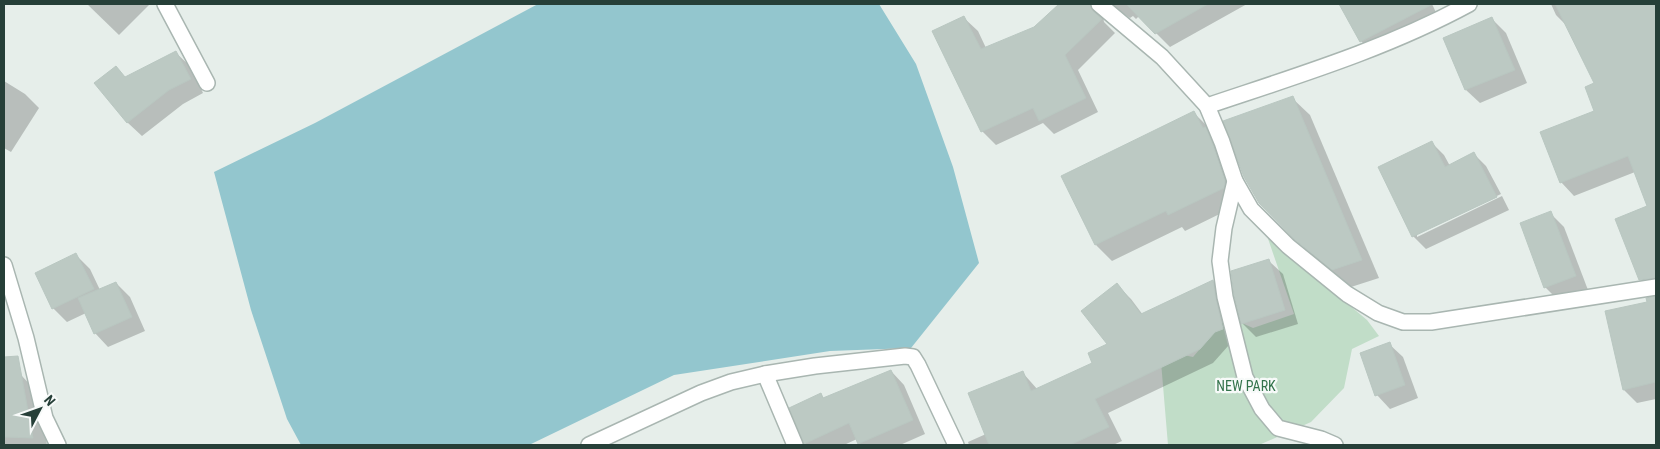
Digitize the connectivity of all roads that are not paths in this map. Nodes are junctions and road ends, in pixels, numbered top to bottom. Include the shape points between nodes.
1 (165, 4) edge
2 (1099, 4) edge
3 (1469, 4) edge
4 (207, 83) dead end
5 (1207, 106) junction
6 (1235, 181) junction
7 (4, 265) edge
8 (1656, 287) edge
9 (765, 374) junction
10 (58, 445) edge
11 (589, 445) edge
12 (795, 445) edge
13 (956, 445) edge
14 (1335, 445) edge

1 - 4 street
2 - 5 street via 1162,57
3 - 5 street via 1369,51
5 - 6 street
6 - 8 street via 1251,209 1288,246 1347,294 1378,313 1403,322 1431,322
6 - 14 street via 1220,261 1225,297 1245,377 1262,409 1278,428
7 - 10 street via 26,338 44,418
9 - 11 street via 701,393
9 - 12 street
9 - 13 street via 913,357

